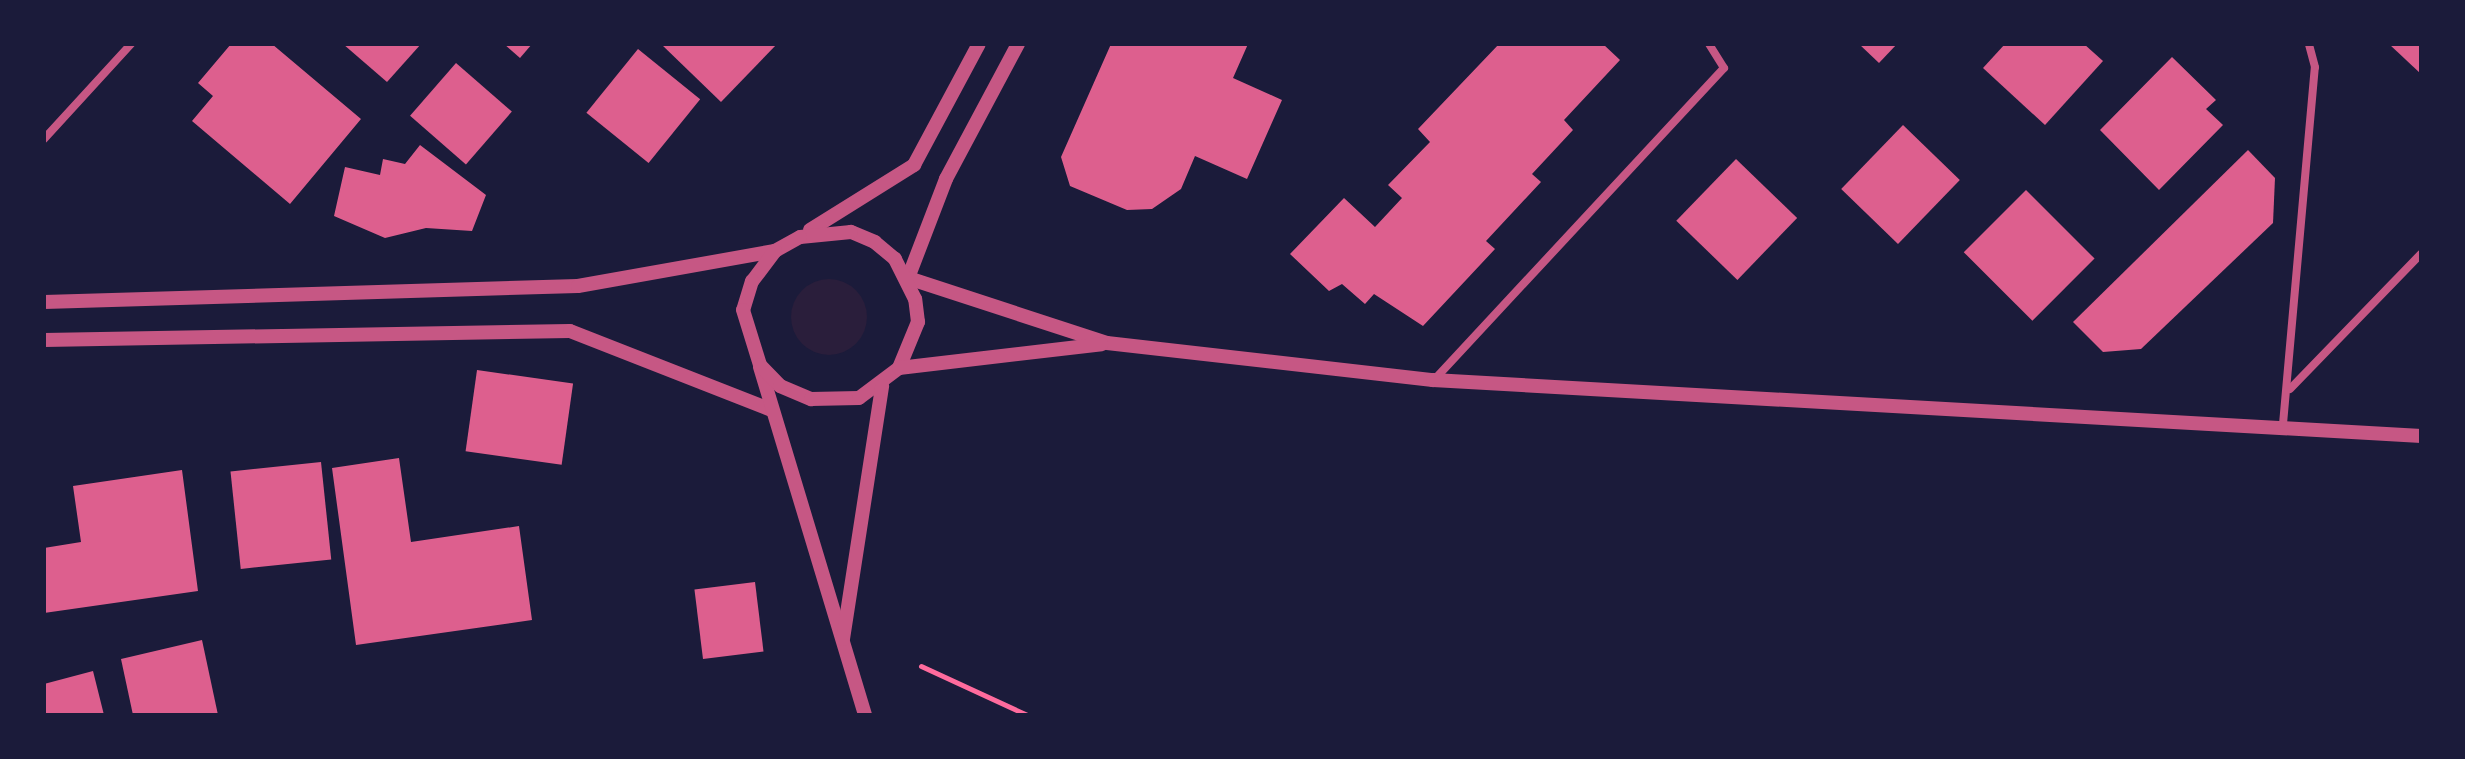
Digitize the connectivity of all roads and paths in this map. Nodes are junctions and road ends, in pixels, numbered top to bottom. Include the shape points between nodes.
1 (131, 44) edge
2 (979, 44) edge
3 (1018, 44) edge
4 (1709, 44) edge
5 (2309, 44) edge
6 (44, 139) edge
7 (800, 237) junction
8 (775, 251) junction
9 (2421, 254) edge
10 (908, 278) junction
11 (44, 302) edge
12 (44, 340) edge
13 (1107, 343) junction
14 (760, 365) junction
15 (899, 368) junction
16 (1433, 380) junction
17 (882, 386) junction
18 (2289, 390) junction
19 (772, 410) junction
20 (2283, 424) junction
21 (2421, 436) edge
22 (842, 643) junction
23 (921, 666) dead end
24 (865, 715) edge
25 (1027, 715) edge

1 - 6 street
2 - 7 street via 914,165
3 - 10 street via 946,179
4 - 16 street via 1724,68
5 - 18 street via 2315,67
7 - 8 street
7 - 10 street via 851,232 885,251
8 - 11 street via 578,286
8 - 14 street via 752,281 743,310
9 - 18 street
10 - 13 street
10 - 15 street via 918,322
12 - 19 street via 570,331
13 - 15 street
13 - 16 street
14 - 17 street via 780,386 811,399 859,398
14 - 19 street
15 - 17 street
16 - 20 street
17 - 22 street
18 - 20 street
19 - 22 street
20 - 21 street
22 - 24 street
23 - 25 path

